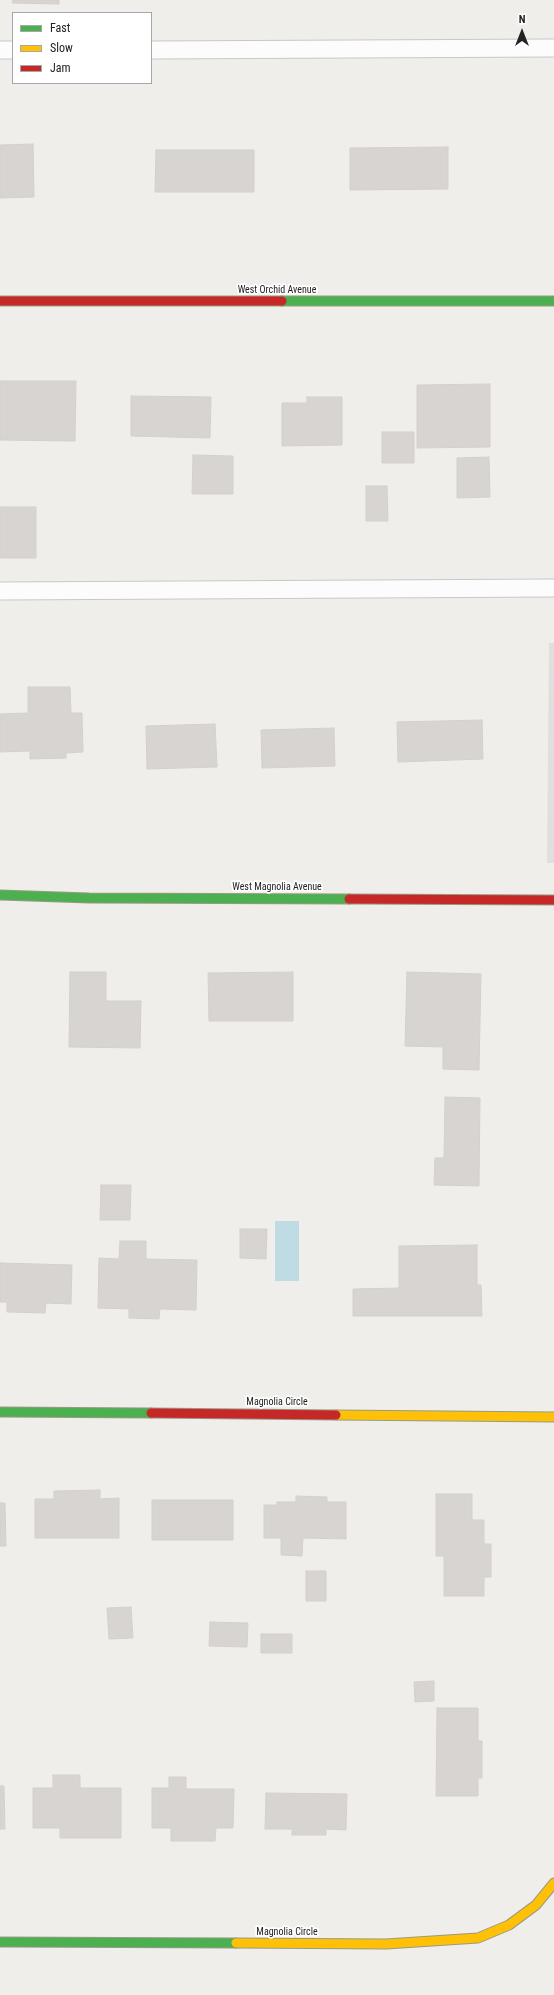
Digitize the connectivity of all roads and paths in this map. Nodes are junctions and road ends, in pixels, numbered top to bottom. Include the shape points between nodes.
1 (554, 48) edge
2 (0, 50) edge
3 (12, 50) edge
4 (152, 50) edge
5 (0, 301) edge
6 (554, 301) edge
7 (554, 588) edge
8 (0, 591) edge
9 (0, 895) edge
10 (554, 900) edge
11 (0, 1412) edge
12 (554, 1417) edge
13 (554, 1883) edge
14 (0, 1942) edge

1 - 4 lane
2 - 3 lane
5 - 6 street, West Orchid Avenue
7 - 8 lane
9 - 10 street, West Magnolia Avenue via 89,898
11 - 12 street, Magnolia Circle
13 - 14 street, Magnolia Circle via 536,1905 509,1925 478,1938 386,1944

